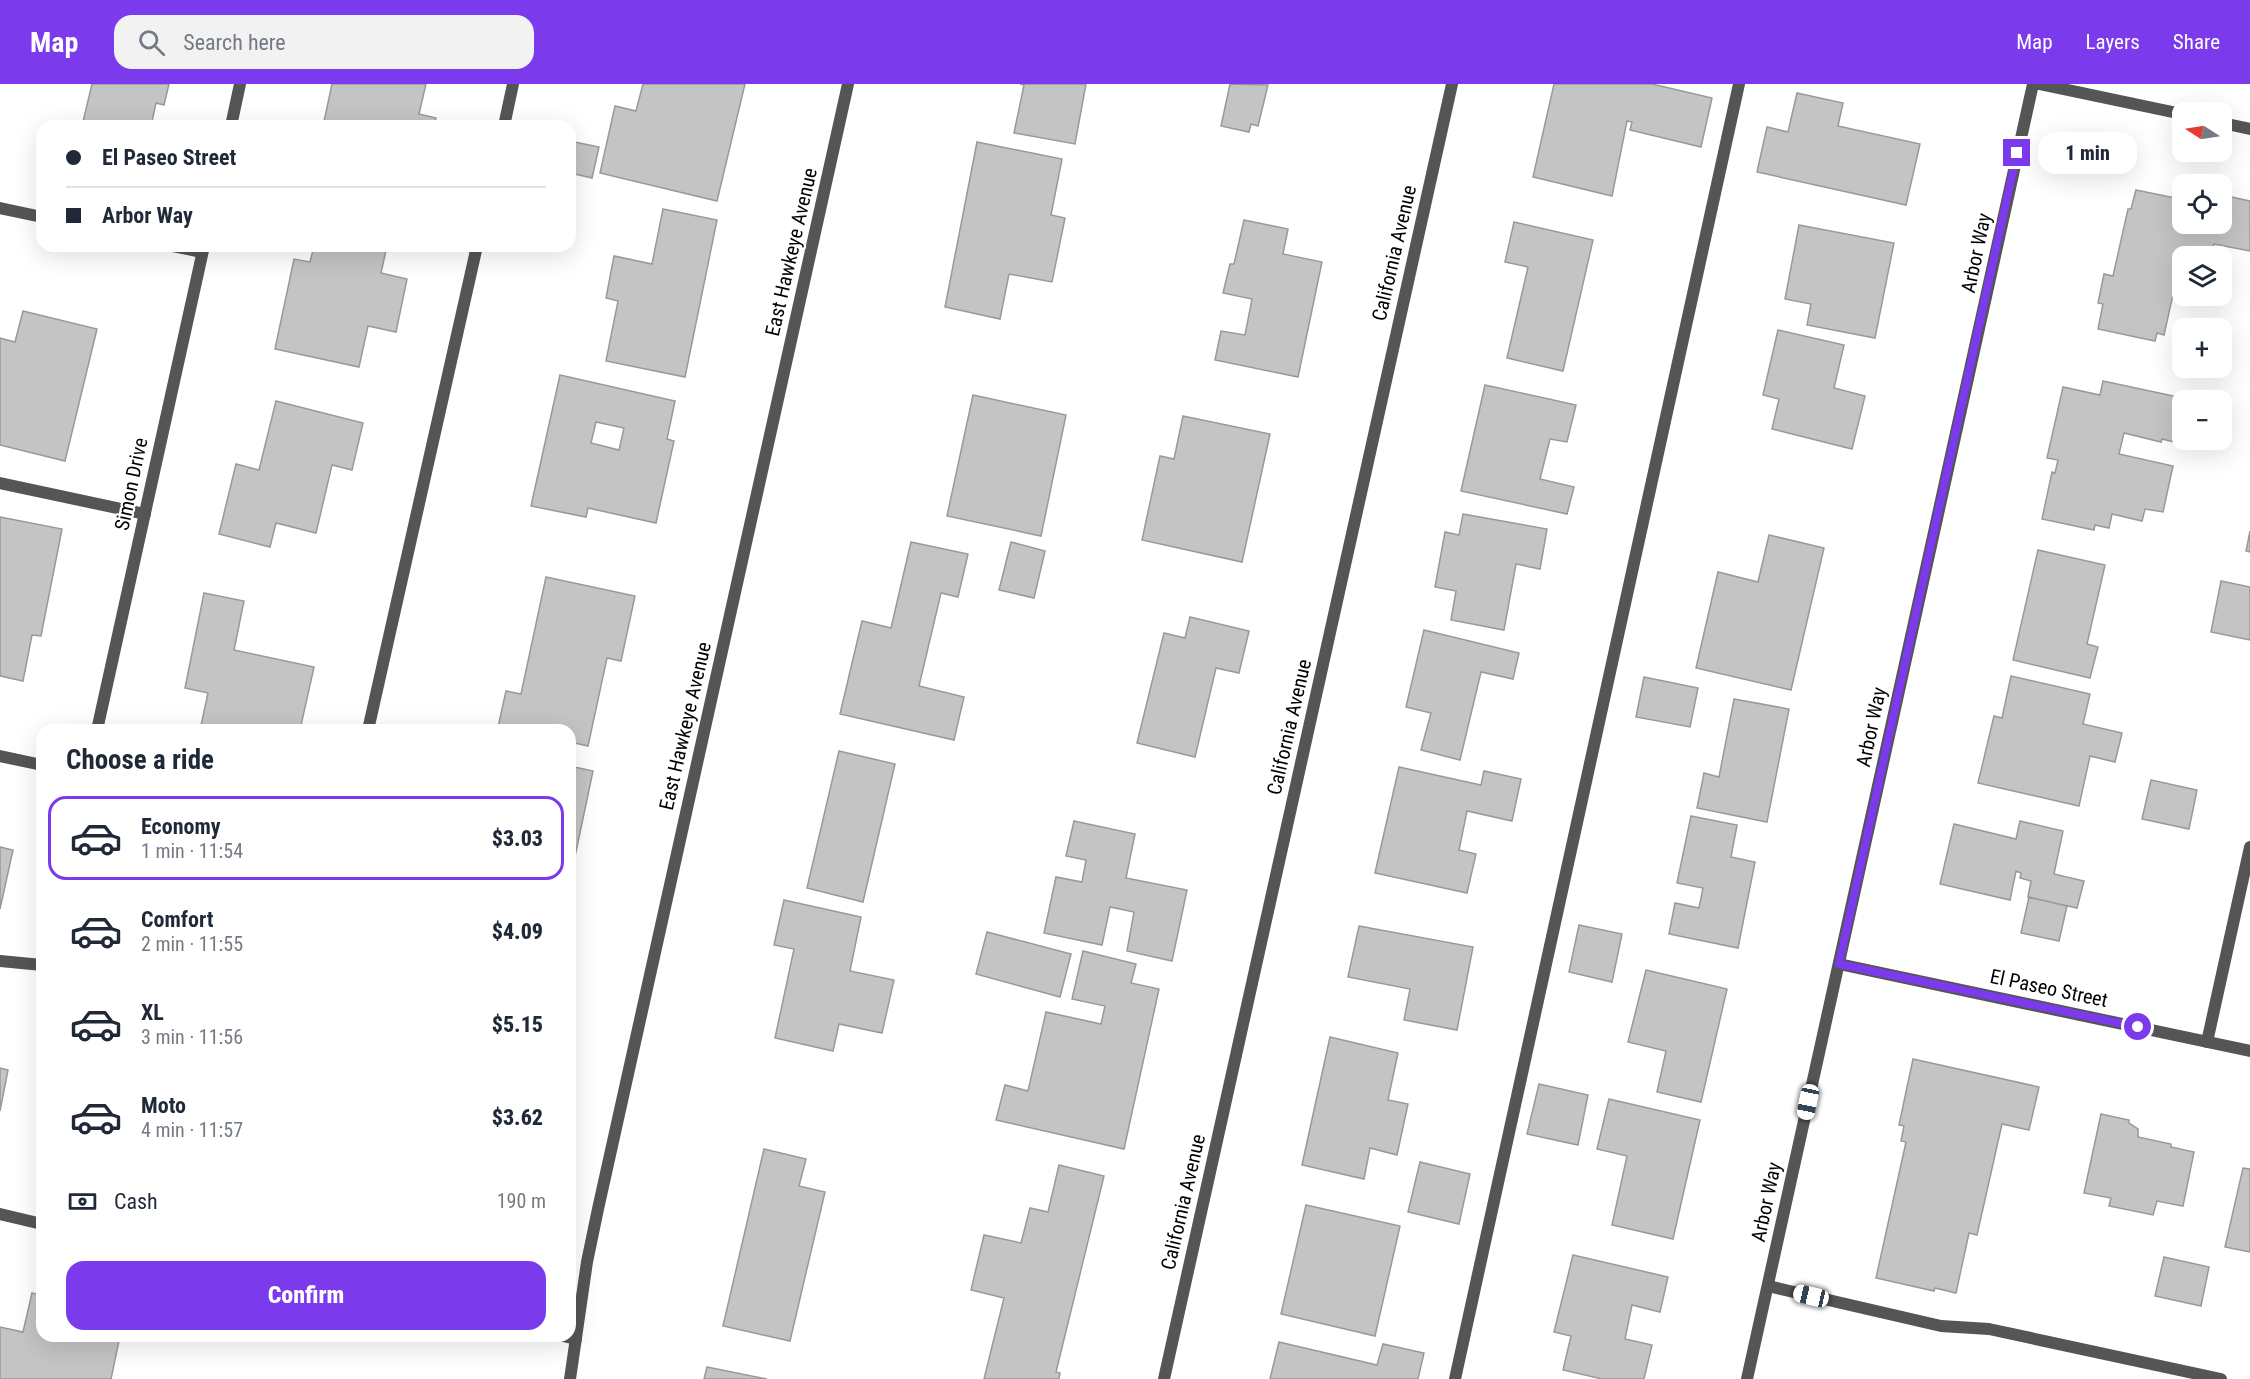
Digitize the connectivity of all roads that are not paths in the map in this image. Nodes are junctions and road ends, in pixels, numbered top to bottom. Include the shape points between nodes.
1 (240, 84) edge
2 (513, 84) edge
3 (848, 84) edge
4 (1452, 84) edge
5 (1739, 84) edge
6 (2033, 84) edge
7 (2038, 84) edge
8 (2172, 112) edge
9 (232, 120) edge
10 (505, 120) edge
11 (2232, 125) edge
12 (2250, 129) edge
13 (0, 208) edge
14 (36, 216) edge
15 (202, 252) edge
16 (476, 252) edge
17 (0, 483) edge
18 (145, 514) junction
19 (98, 724) edge
20 (369, 724) edge
21 (0, 756) edge
22 (36, 764) edge
23 (2250, 848) edge
24 (0, 961) edge
25 (36, 964) edge
26 (1839, 964) junction
27 (2207, 1042) junction
28 (2250, 1051) edge
29 (0, 1214) edge
30 (36, 1223) edge
31 (1768, 1286) junction
32 (576, 1307) edge
33 (569, 1342) edge
34 (570, 1379) edge
35 (1164, 1379) edge
36 (1455, 1379) edge
37 (1747, 1379) edge
38 (2221, 1379) edge

1 - 9 street
2 - 10 street
3 - 32 street, East Hawkeye Avenue
4 - 35 street, California Avenue
5 - 36 street
6 - 26 street, Arbor Way
7 - 8 street
11 - 12 street
13 - 14 street
15 - 18 street, Simon Drive
16 - 20 street
17 - 18 street
18 - 19 street, Simon Drive
21 - 22 street
23 - 27 street
24 - 25 street
26 - 27 street, El Paseo Street
26 - 31 street, Arbor Way
27 - 28 street, El Paseo Street
29 - 30 street
31 - 37 street, Arbor Way
31 - 38 street via 1941,1326 1989,1329
33 - 34 street, East Hawkeye Avenue

